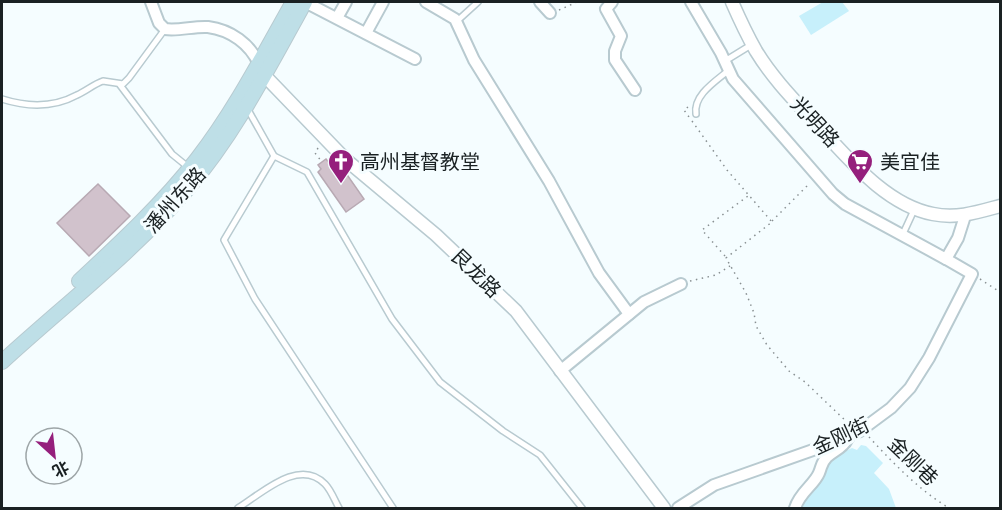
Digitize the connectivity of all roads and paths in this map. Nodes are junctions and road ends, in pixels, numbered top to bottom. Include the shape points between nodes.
1 (151, 2) edge
2 (293, 2) edge
3 (305, 2) edge
4 (346, 2) edge
5 (383, 2) edge
6 (426, 2) edge
7 (478, 2) edge
8 (540, 2) edge
9 (577, 2) edge
10 (612, 2) edge
11 (691, 2) edge
12 (732, 2) edge
13 (550, 13) joint
14 (337, 18) junction
15 (456, 22) junction
16 (165, 29) junction
17 (366, 33) junction
18 (752, 44) junction
19 (415, 59) dead end
20 (727, 66) junction
21 (261, 70) junction
22 (120, 85) junction
23 (635, 90) dead end
24 (701, 96) junction
25 (2, 99) edge
26 (243, 101) junction
27 (696, 114) dead end
28 (315, 153) dead end
29 (274, 156) junction
30 (322, 162) dead end
31 (195, 170) junction
32 (818, 177) junction
33 (748, 196) junction
34 (1000, 206) edge
35 (915, 208) junction
36 (965, 216) junction
37 (772, 222) junction
38 (902, 236) junction
39 (726, 258) junction
40 (946, 259) junction
41 (731, 266) junction
42 (972, 273) junction
43 (681, 284) joint
44 (1000, 292) edge
45 (629, 314) junction
46 (2, 351) edge
47 (2, 362) edge
48 (560, 371) junction
49 (856, 432) junction
50 (238, 508) edge
51 (339, 508) edge
52 (393, 508) edge
53 (582, 508) edge
54 (664, 508) edge
55 (678, 508) edge
56 (795, 508) edge
57 (949, 508) edge

1 - 16 street
2 - 21 main road, 潘州东路
3 - 14 street
3 - 21 main road, 潘州东路
4 - 14 street
5 - 17 street
6 - 15 street
7 - 15 lane
8 - 13 street
9 - 13 path
10 - 23 street via 606,9 621,36 615,60
11 - 20 street
12 - 18 street, 光明路
14 - 17 street
15 - 45 street via 474,60 549,181 599,273
16 - 21 street via 207,27 225,32 254,52
16 - 22 lane
17 - 19 street
18 - 20 lane
18 - 35 street, 光明路 via 792,98 849,158 878,186
20 - 24 lane
20 - 32 street via 734,81
21 - 26 main road, 潘州东路
21 - 48 street, 艮龙路 via 345,159 436,235 516,311
22 - 25 lane via 103,81 51,105
22 - 31 lane via 172,154
24 - 27 lane
24 - 33 path via 684,110
26 - 29 lane
26 - 31 main road, 潘州东路
28 - 30 path
29 - 52 lane via 224,240 255,299
29 - 53 lane via 308,172 392,319 440,382 540,455
31 - 46 main road, 潘州东路
31 - 47 main road, 潘州东路 via 163,216
32 - 37 path
32 - 38 street via 846,204
33 - 37 path
33 - 39 path, 金刚巷 via 702,230
34 - 36 street, 光明路
35 - 36 street, 光明路 via 932,214
35 - 38 lane
36 - 40 street
37 - 39 path
38 - 40 street
39 - 41 path, 金刚巷
40 - 42 street
41 - 43 path via 716,275
41 - 49 path, 金刚巷 via 754,313 756,326 778,359
42 - 44 path
42 - 49 street, 金刚街 via 910,388 891,408
43 - 45 street
45 - 48 street
48 - 54 street, 艮龙路
49 - 55 street, 金刚街 via 714,484
49 - 56 street via 820,464 818,475
49 - 57 path, 金刚巷
50 - 51 lane via 289,475 309,474 325,484

